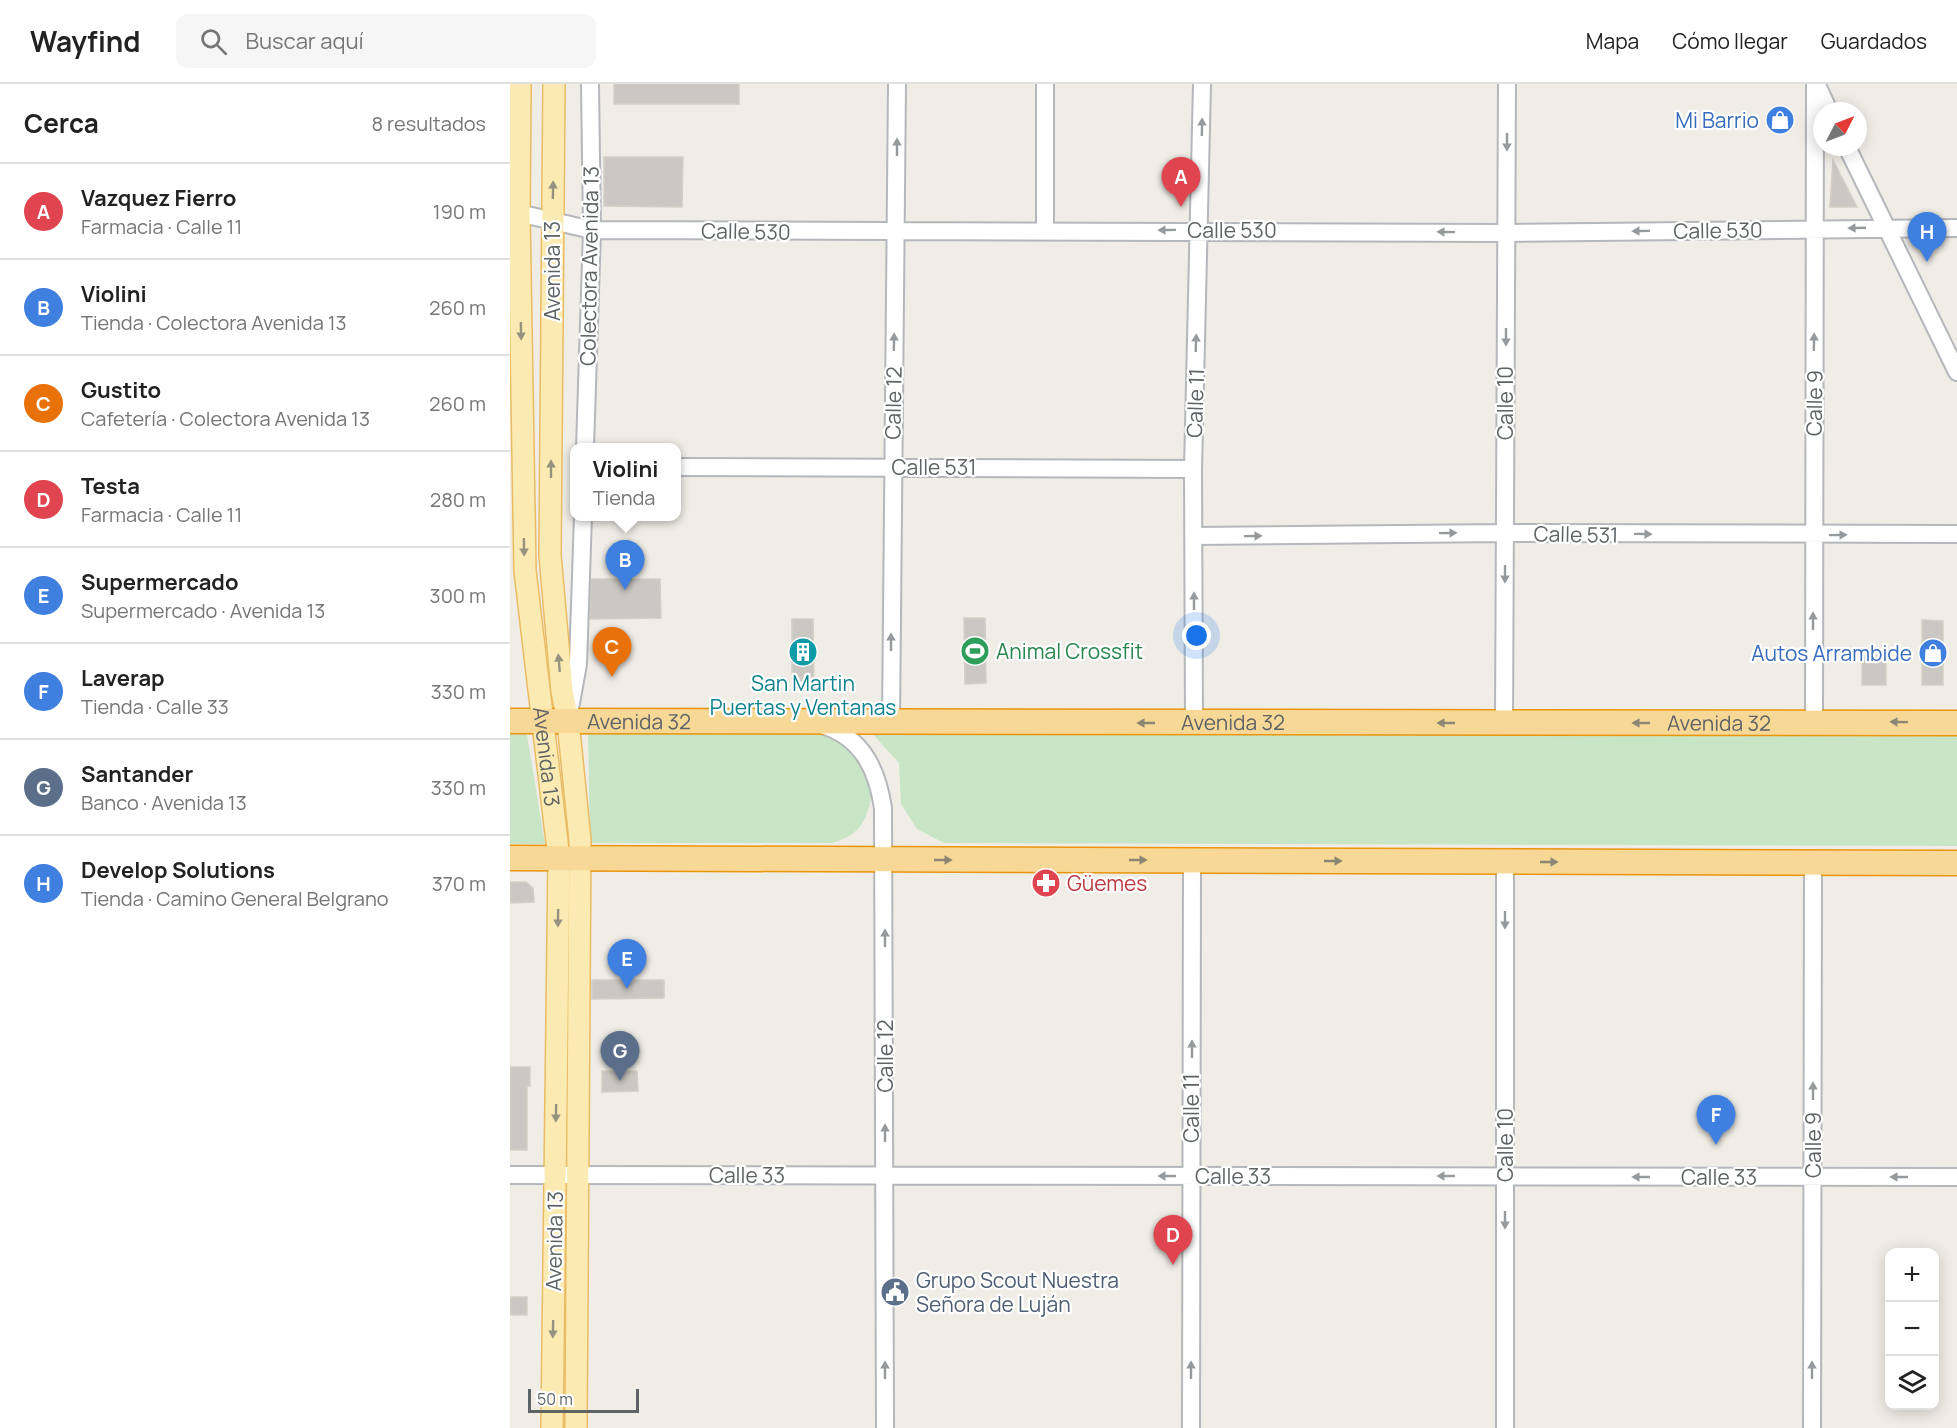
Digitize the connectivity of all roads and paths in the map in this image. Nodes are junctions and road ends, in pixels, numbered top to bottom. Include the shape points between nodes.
1 (520, 84) edge
2 (554, 84) edge
3 (590, 84) edge
4 (897, 84) edge
5 (1045, 84) edge
6 (1202, 84) edge
7 (1507, 84) edge
8 (1816, 84) edge
9 (1825, 102) edge
10 (1851, 156) edge
11 (514, 212) edge
12 (553, 221) junction
13 (1886, 227) junction
14 (1957, 228) edge
15 (592, 230) junction
16 (1200, 230) junction
17 (1815, 230) junction
18 (1045, 231) junction
19 (896, 232) junction
20 (1506, 232) junction
21 (1957, 372) edge
22 (585, 443) edge
23 (681, 467) edge
24 (892, 467) junction
25 (1193, 469) junction
26 (583, 521) edge
27 (1505, 533) junction
28 (1957, 534) edge
29 (1194, 536) junction
30 (1812, 536) junction
31 (510, 721) edge
32 (540, 721) junction
33 (568, 721) junction
34 (891, 721) junction
35 (1814, 721) junction
36 (810, 722) junction
37 (1194, 722) junction
38 (1504, 723) junction
39 (1957, 723) edge
40 (510, 858) edge
41 (569, 858) junction
42 (885, 860) junction
43 (1192, 860) junction
44 (1505, 861) junction
45 (1813, 862) junction
46 (1957, 863) edge
47 (510, 1175) edge
48 (566, 1175) junction
49 (885, 1175) junction
50 (1191, 1176) junction
51 (1505, 1176) junction
52 (1813, 1177) junction
53 (1957, 1177) edge
54 (552, 1428) edge
55 (576, 1428) edge
56 (885, 1428) edge
57 (1191, 1428) edge
58 (1505, 1428) edge
59 (1812, 1428) edge

1 - 11 main road, Avenida 13
12 -> 2 main road, Avenida 13
3 - 15 street, Colectora Avenida 13
19 -> 4 street, Calle 12
5 - 18 street
16 -> 6 street, Calle 11
7 -> 20 street, Calle 10
8 - 9 street
8 - 17 street, Calle 9
10 - 13 street
11 - 12 street, Calle 530
11 -> 32 main road, Avenida 13 via 525,571
12 - 15 street, Calle 530
33 -> 12 main road, Avenida 13 via 550,555
13 - 14 street, Calle 530
13 -> 17 street, Calle 530
13 - 21 street
15 - 19 street, Calle 530
15 - 22 street, Colectora Avenida 13
16 -> 18 street, Calle 530
20 -> 16 street, Calle 530
25 -> 16 street, Calle 11
17 -> 20 street, Calle 530
30 -> 17 street, Calle 9
18 - 19 street, Calle 530
24 -> 19 street, Calle 12
20 -> 27 street, Calle 10
23 - 24 street, Calle 531
24 - 25 street, Calle 531
34 -> 24 street, Calle 12
25 - 29 street, Calle 11
26 - 33 street via 578,664
29 -> 27 street, Calle 531
27 -> 30 street, Calle 531
27 -> 38 street, Calle 10
30 -> 28 street, Calle 531
37 -> 29 street, Calle 11
35 -> 30 street, Calle 9
31 - 32 highway, Avenida 32
32 - 33 highway, Avenida 32
32 - 41 main road, Avenida 13
33 - 36 highway, Avenida 32
33 - 41 main road, Avenida 13
34 - 36 highway, Avenida 32
37 -> 34 highway, Avenida 32
35 -> 38 highway, Avenida 32
39 -> 35 highway, Avenida 32
36 - 42 street, Calle 12 via 850,737 873,767 883,808
38 -> 37 highway, Avenida 32
40 - 41 highway
41 - 42 highway
41 - 48 main road, Avenida 13
42 -> 43 highway
49 -> 42 street, Calle 12
43 -> 44 highway
50 -> 43 street, Calle 11
44 -> 45 highway
44 -> 51 street, Calle 10
45 - 46 highway
52 -> 45 street, Calle 9
47 - 48 street, Calle 33
48 - 49 street, Calle 33
48 -> 54 main road, Avenida 13
48 - 55 main road, Avenida 13
50 -> 49 street, Calle 33
56 -> 49 street, Calle 12
51 -> 50 street, Calle 33
57 -> 50 street, Calle 11
52 -> 51 street, Calle 33
51 -> 58 street, Calle 10
53 -> 52 street, Calle 33
59 -> 52 street, Calle 9

